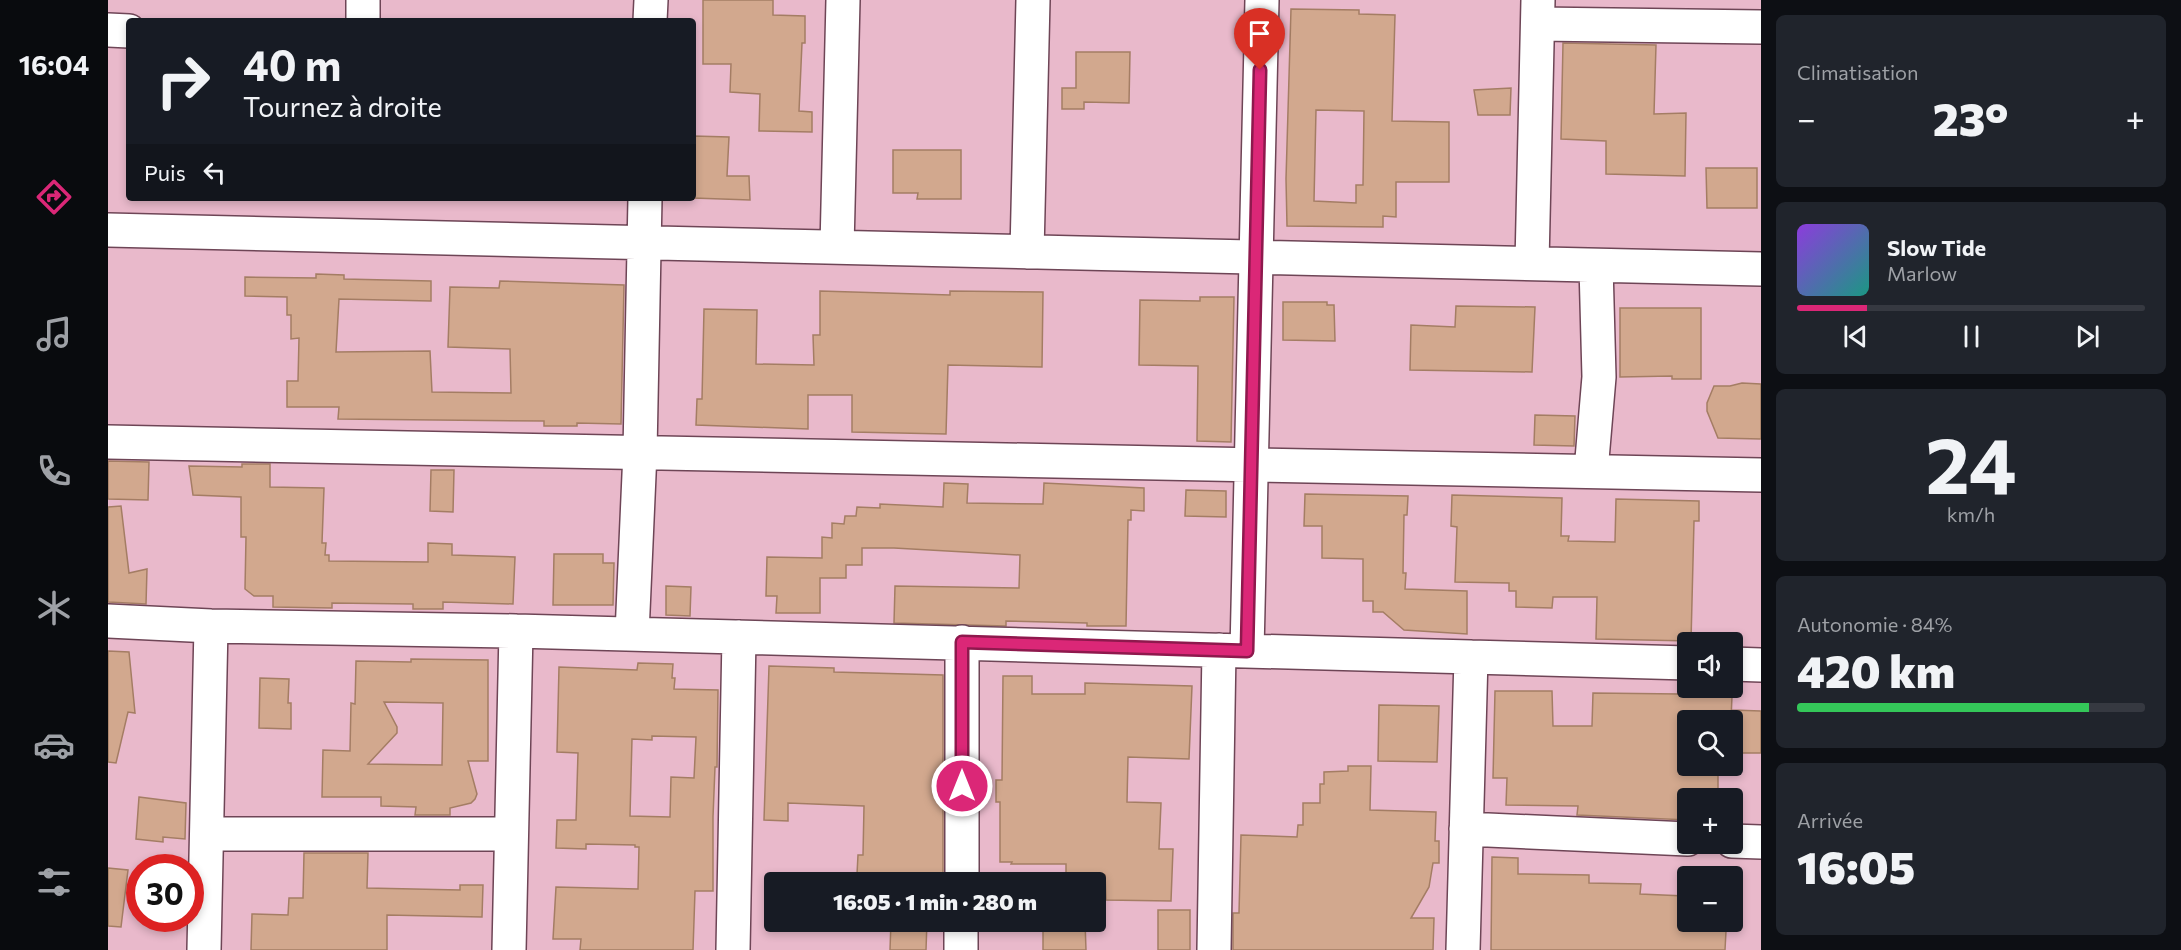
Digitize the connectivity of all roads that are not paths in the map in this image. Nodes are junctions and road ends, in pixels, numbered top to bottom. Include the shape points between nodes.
1 (363, 0) edge
2 (651, 0) edge
3 (843, 0) edge
4 (1033, 0) edge
5 (1262, 0) edge
6 (1538, 12) edge
7 (363, 18) edge
8 (650, 18) edge
9 (1761, 27) edge
10 (108, 30) edge
11 (126, 31) edge
12 (645, 201) edge
13 (108, 230) edge
14 (644, 243) junction
15 (837, 247) junction
16 (1027, 252) junction
17 (1256, 257) junction
18 (1532, 263) junction
19 (1596, 266) junction
20 (1761, 269) edge
21 (108, 442) edge
22 (640, 452) junction
23 (1251, 464) junction
24 (1591, 471) junction
25 (1761, 475) edge
26 (108, 621) edge
27 (211, 626) junction
28 (516, 631) junction
29 (632, 634) junction
30 (739, 637) junction
31 (962, 642) junction
32 (1233, 650) junction
33 (1471, 657) junction
34 (1677, 663) edge
35 (1743, 664) edge
36 (1761, 665) edge
37 (1466, 829) junction
38 (207, 834) junction
39 (511, 834) junction
40 (1677, 839) edge
41 (1743, 841) edge
42 (1761, 842) edge
43 (962, 872) edge
44 (961, 932) edge
45 (204, 950) edge
46 (509, 950) edge
47 (733, 950) edge
48 (961, 950) edge
49 (1214, 950) edge
50 (1463, 950) edge

1 - 7 street
2 - 8 street
3 - 15 street
4 - 16 street
5 - 17 street
6 - 9 street
6 - 18 street
10 - 11 street
12 - 14 street
13 - 14 street
14 - 15 street
14 - 22 street
15 - 16 street
16 - 17 street
17 - 18 street
17 - 23 street
18 - 19 street
19 - 20 street
19 - 24 street via 1599,377
21 - 22 street
22 - 23 street
22 - 29 street
23 - 24 street
23 - 32 street
24 - 25 street
26 - 27 street
27 - 28 street
27 - 38 street
28 - 29 street
28 - 39 street
29 - 30 street
30 - 31 street
30 - 47 street
31 - 32 street
31 - 43 street
32 - 33 street
32 - 49 street
33 - 34 street
33 - 37 street
35 - 36 street
37 - 40 street
37 - 50 street
38 - 39 street
38 - 45 street
39 - 46 street
41 - 42 street
44 - 48 street

